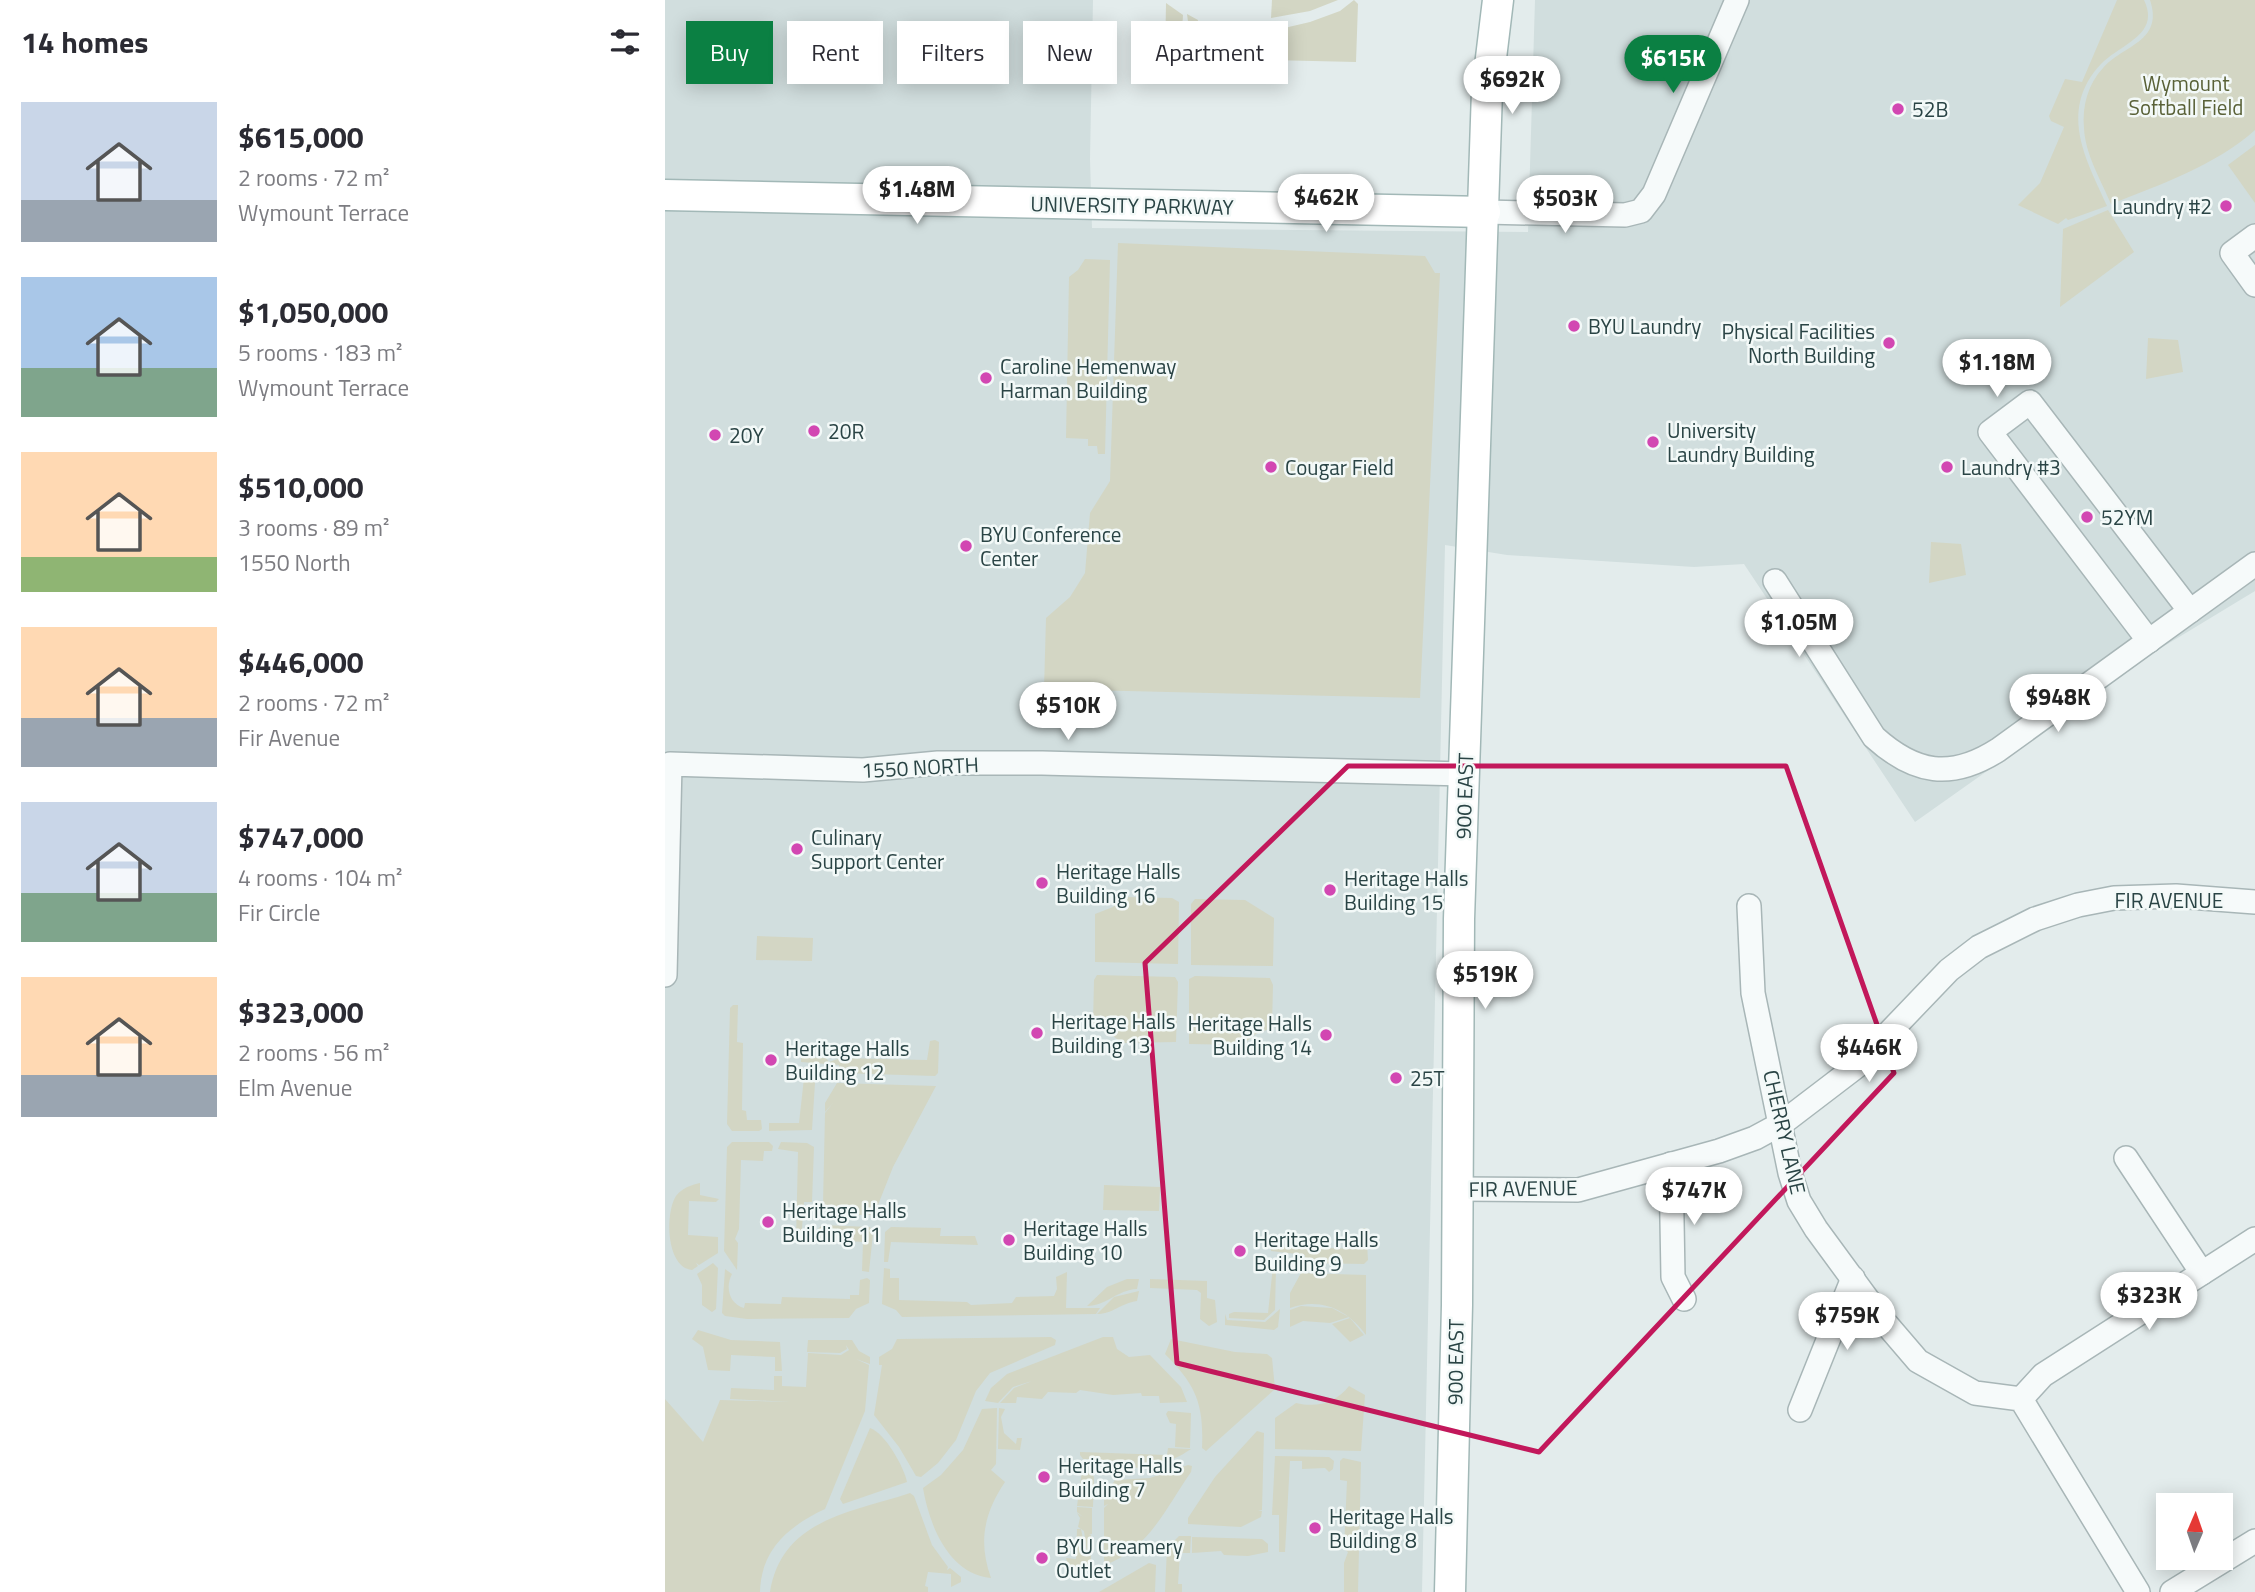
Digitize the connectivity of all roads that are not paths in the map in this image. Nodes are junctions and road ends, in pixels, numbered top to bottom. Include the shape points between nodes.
1 (1498, 0) edge
2 (1737, 0) edge
3 (665, 195) edge
4 (1485, 212) junction
5 (2255, 236) edge
6 (2255, 285) edge
7 (2255, 564) edge
8 (1775, 580) dead end
9 (2190, 611) junction
10 (2149, 641) junction
11 (1464, 774) junction
12 (2255, 902) edge
13 (1749, 906) dead end
14 (665, 975) edge
15 (1781, 1124) junction
16 (2126, 1158) dead end
17 (1671, 1164) junction
18 (1458, 1189) junction
19 (2255, 1239) edge
20 (2202, 1273) junction
21 (1853, 1278) junction
22 (1684, 1299) dead end
23 (2021, 1399) junction
24 (1800, 1410) dead end
25 (2255, 1541) edge
26 (1450, 1592) edge
27 (2138, 1592) edge
28 (2172, 1592) edge

1 - 4 main road, 900 EAST via 1487,91
2 - 4 street, UNIVERSITY PARKWAY via 1654,194 1641,211 1625,215
3 - 4 main road, UNIVERSITY PARKWAY
4 - 11 main road, 900 EAST
5 - 6 street via 2232,253
7 - 9 street
8 - 10 street via 1874,737 1919,766 1944,770 1977,764
9 - 10 street
9 - 10 street via 2030,402 1990,432
11 - 14 street, 1550 NORTH via 1041,764 938,763 863,770 670,764
11 - 18 main road, 900 EAST
12 - 15 street, FIR AVENUE via 2176,896 2114,898 2035,919 1979,947 1949,970 1857,1066
13 - 15 street, CHERRY LANE via 1753,993
15 - 17 street, FIR AVENUE via 1719,1152
15 - 21 street, CHERRY LANE via 1799,1201
16 - 20 street
17 - 18 street, FIR AVENUE via 1578,1190
17 - 22 street via 1673,1277
18 - 26 main road, 900 EAST
19 - 20 street
20 - 23 street via 2043,1375
21 - 23 street, CHERRY LANE via 1918,1361 1975,1393
21 - 24 street
23 - 27 street
25 - 28 street

